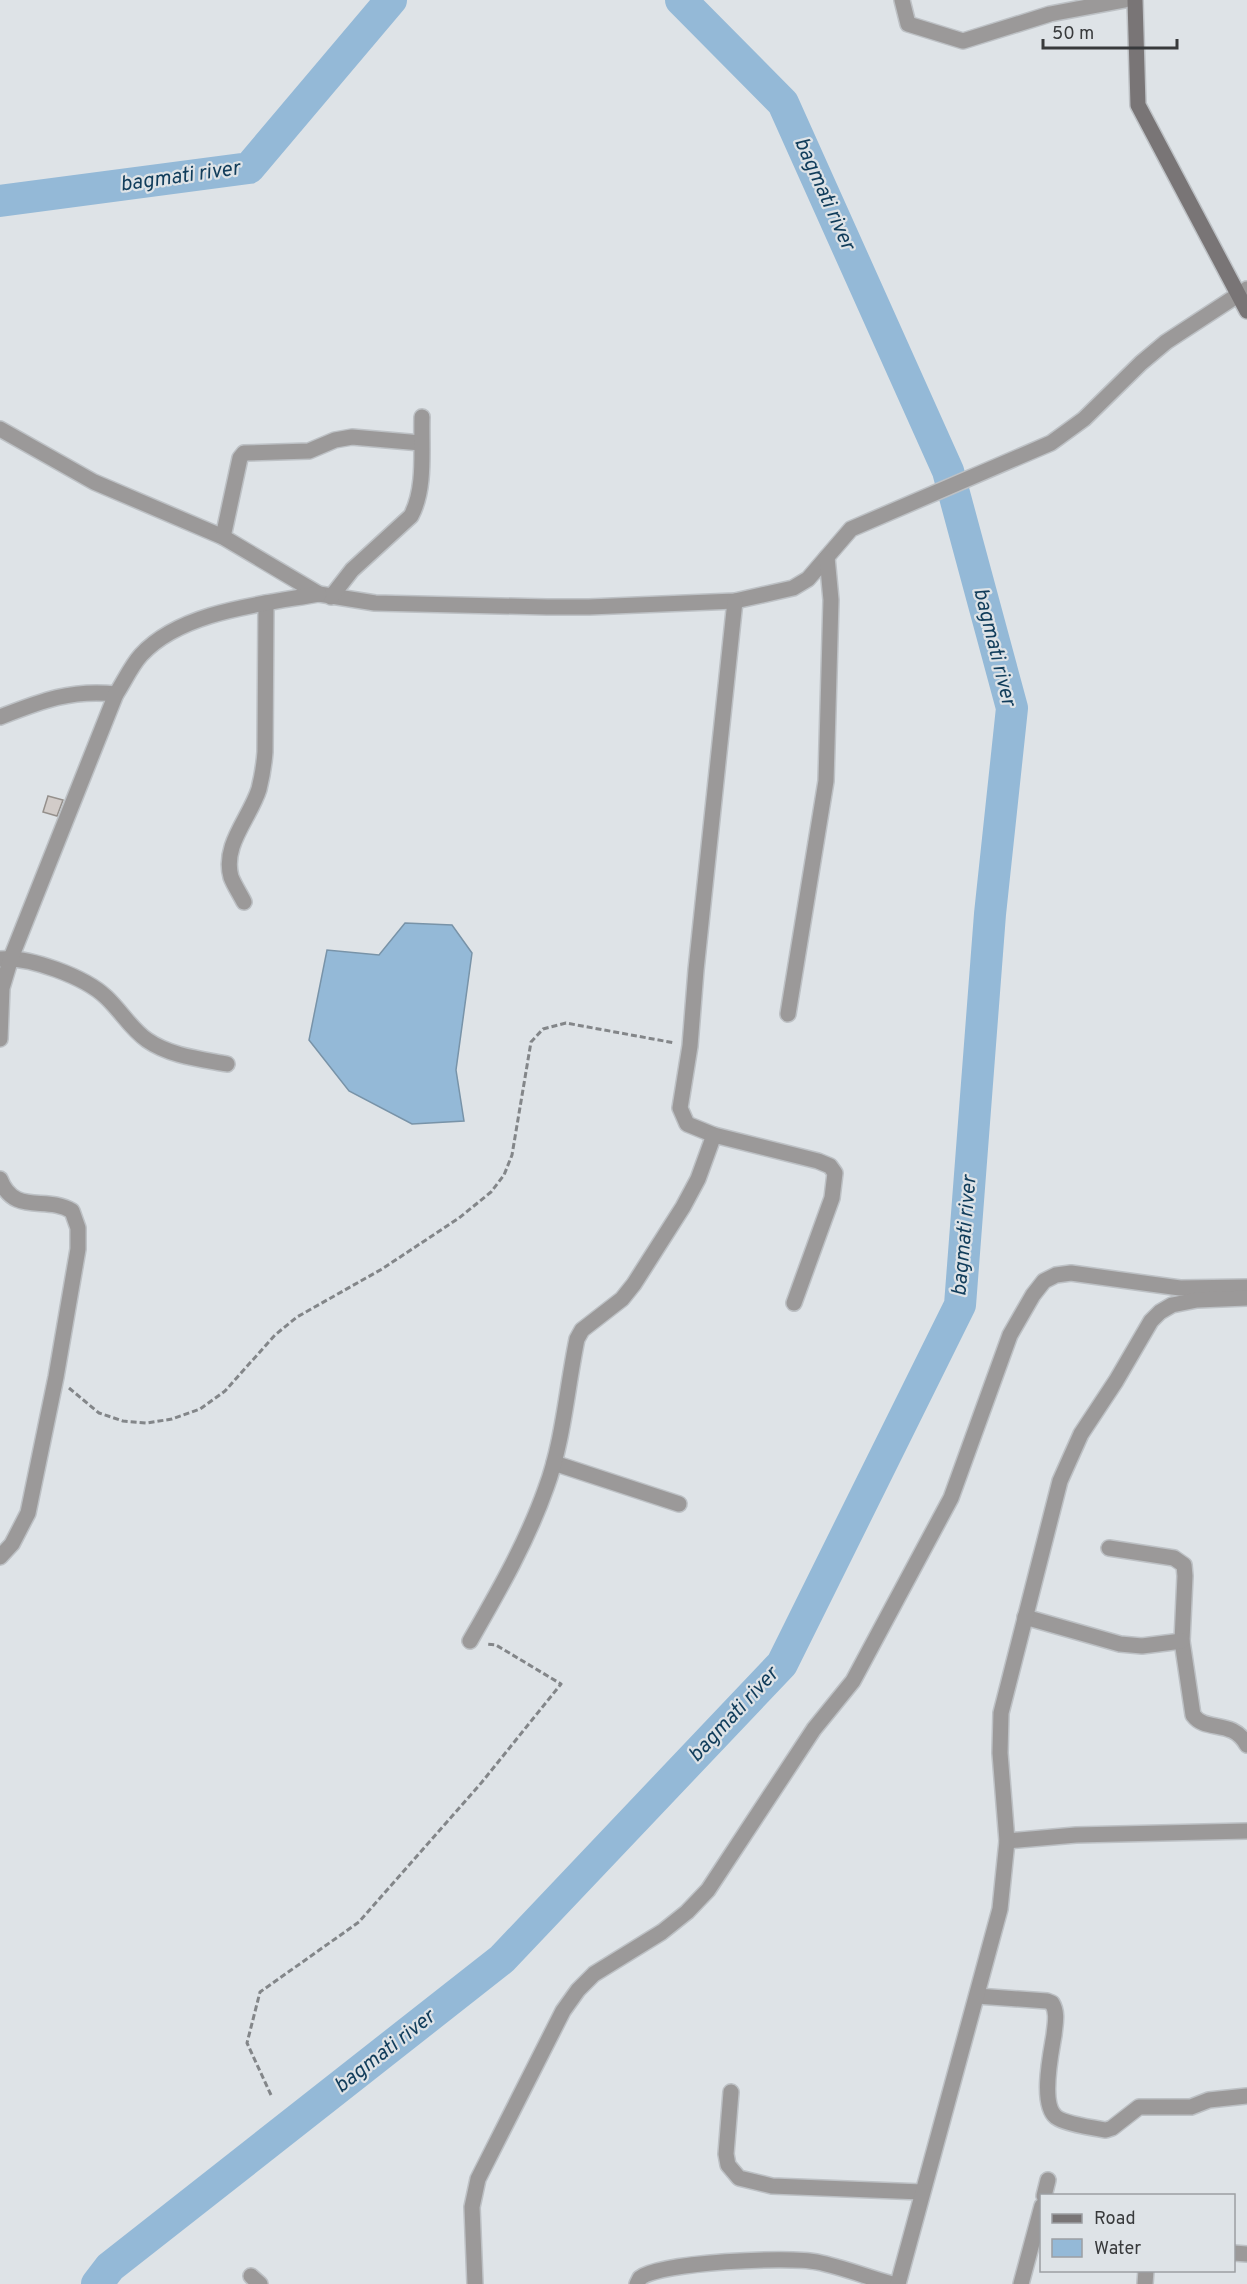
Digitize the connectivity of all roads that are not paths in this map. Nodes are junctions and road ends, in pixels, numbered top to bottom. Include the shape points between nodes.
1 (902, 0) edge
2 (1125, 0) edge
3 (1135, 0) edge
4 (1243, 291) edge
5 (1247, 311) edge
6 (422, 417) dead end
7 (0, 429) edge
8 (421, 444) junction
9 (223, 537) junction
10 (827, 557) junction
11 (325, 595) junction
12 (735, 601) junction
13 (266, 603) junction
14 (116, 694) junction
15 (0, 717) edge
16 (244, 902) dead end
17 (6, 958) edge
18 (788, 1014) dead end
19 (0, 1039) edge
20 (226, 1064) dead end
21 (714, 1135) junction
22 (0, 1179) edge
23 (1247, 1287) edge
24 (1247, 1298) edge
25 (795, 1303) dead end
26 (554, 1463) junction
27 (679, 1504) dead end
28 (1109, 1548) dead end
29 (0, 1557) edge
30 (1025, 1617) junction
31 (470, 1641) road end
32 (1182, 1641) junction
33 (1247, 1745) edge
34 (1247, 1831) edge
35 (1007, 1840) junction
36 (977, 1996) junction
37 (731, 2092) dead end
38 (1247, 2096) edge
39 (1048, 2180) dead end
40 (922, 2192) junction
41 (1044, 2194) edge
42 (1040, 2210) edge
43 (475, 2284) edge
44 (637, 2284) edge
45 (892, 2284) edge
46 (898, 2284) edge
47 (1021, 2284) edge

1 - 2 street via 908,24 963,41 1050,14
3 - 4 street via 1138,105
4 - 5 street
4 - 10 street via 1166,342 1084,419 1051,443 851,529
6 - 8 street
7 - 9 street via 94,482
8 - 9 street via 352,437 309,451 244,453
8 - 11 street via 420,492 411,516
9 - 11 street
10 - 12 street via 808,579 793,588
10 - 18 street via 831,600 826,781
11 - 12 street via 375,603 568,607
11 - 13 street
12 - 21 street via 690,1046 680,1108 687,1124
13 - 14 street via 208,616 170,632 140,655
13 - 16 street via 263,772 231,853 231,877
14 - 15 street via 76,692
14 - 17 street
17 - 19 street
17 - 20 street via 82,980 107,998 139,1034 160,1047
21 - 25 street via 818,1161 830,1166 834,1173 832,1198
21 - 26 street via 688,1198 634,1284 615,1306 582,1330 577,1339
22 - 29 street via 14,1199 72,1211 78,1228 78,1249 56,1377 28,1513 12,1544
23 - 43 street via 1179,1288 1071,1273 1044,1281 1033,1295 1010,1335 951,1498 853,1681 814,1729 708,1890 662,1932 594,1974 563,2011 478,2179 472,2207
24 - 30 street via 1172,1305 1152,1321 1081,1434 1060,1481
26 - 27 street
26 - 31 street via 510,1570
28 - 32 street via 1181,1560 1185,1576
30 - 32 street via 1120,1644 1142,1646
30 - 35 street via 1001,1713
32 - 33 street via 1193,1715 1204,1724 1238,1733
34 - 35 street
35 - 36 street via 1000,1909
36 - 38 street via 1052,2003 1056,2013 1048,2095 1055,2116 1063,2120 1106,2130 1139,2107 1191,2107 1209,2100
36 - 40 street
37 - 40 street via 726,2154 728,2165 739,2178 772,2187
39 - 41 street
40 - 46 street
42 - 47 street
44 - 45 street via 654,2271 774,2259 816,2261

